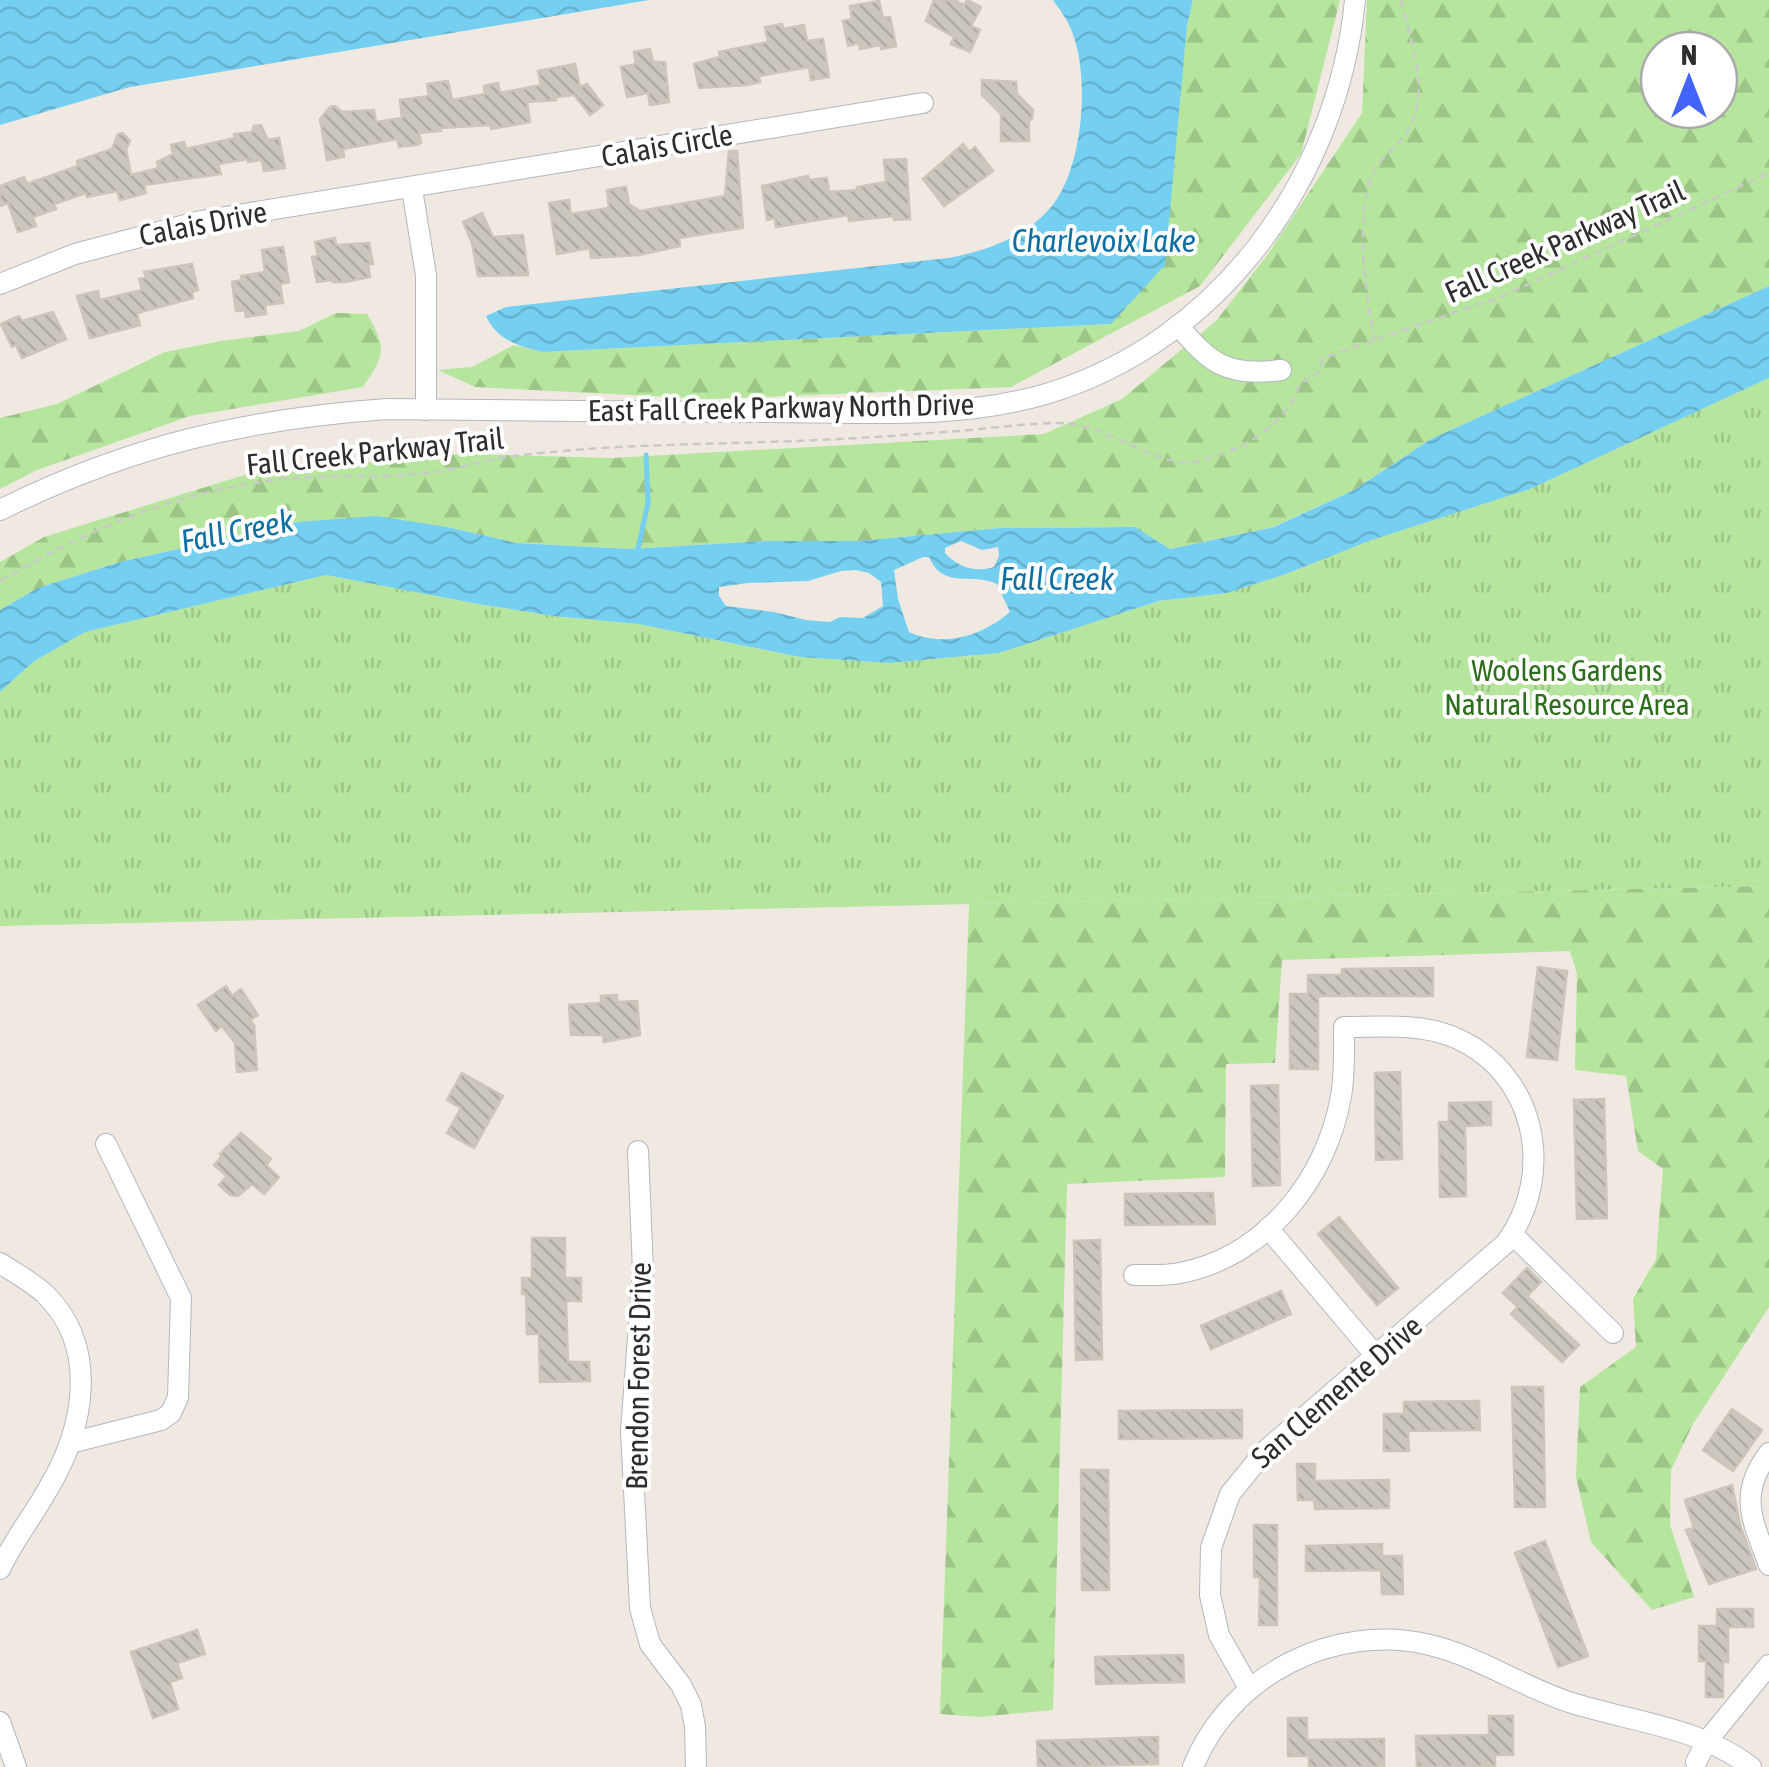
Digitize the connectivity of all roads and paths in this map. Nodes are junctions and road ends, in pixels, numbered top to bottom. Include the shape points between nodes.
1 (1355, 0) edge
2 (1401, 0) edge
3 (923, 102) dead end
4 (1769, 172) edge
5 (412, 189) junction
6 (0, 284) edge
7 (1178, 325) junction
8 (1374, 342) junction
9 (1281, 370) dead end
10 (426, 410) junction
11 (0, 510) edge
12 (0, 581) edge
13 (106, 1144) dead end
14 (638, 1151) dead end
15 (1268, 1228) junction
16 (1512, 1234) junction
17 (0, 1263) edge
18 (1134, 1275) dead end
19 (1613, 1332) dead end
20 (1376, 1356) junction
21 (70, 1442) junction
22 (1769, 1453) edge
23 (1769, 1565) edge
24 (0, 1569) edge
25 (1769, 1665) edge
26 (1249, 1688) junction
27 (0, 1722) edge
28 (1707, 1740) junction
29 (1696, 1762) dead end
30 (16, 1767) edge
31 (696, 1767) edge
32 (1193, 1767) edge
33 (1751, 1767) edge

1 - 7 street, East Fall Creek Parkway North Drive via 1333,108 1294,193 1244,264
2 - 8 path via 1420,83 1411,126 1376,165 1370,182 1364,272
3 - 5 street, Calais Circle
4 - 8 path, Fall Creek Parkway Trail via 1505,295
5 - 6 street, Calais Drive via 183,225 75,254
5 - 10 street via 426,274
7 - 9 street via 1217,365
7 - 10 street, East Fall Creek Parkway North Drive via 1077,382 974,408
8 - 12 path, Fall Creek Parkway Trail via 1322,358 1320,372 1300,383 1296,402 1275,424 1200,461 1177,462 1104,431 1058,423 629,446 507,457 436,472 284,479 178,500 108,523
10 - 11 street, East Fall Creek Parkway North Drive via 322,414 205,433 107,463
13 - 21 street via 180,1292 178,1398 162,1420
14 - 31 street, Brendon Forest Drive via 643,1270 632,1431 640,1608 650,1644 690,1706
15 - 16 street, San Clemente Drive via 1306,1186 1331,1136 1342,1090 1344,1027 1401,1026 1440,1032 1475,1049 1504,1075 1528,1116 1535,1156 1530,1194
15 - 18 street via 1214,1263 1176,1274
15 - 20 street
16 - 19 street
16 - 20 street, San Clemente Drive
17 - 21 street via 46,1296 73,1335 82,1382
20 - 26 street, San Clemente Drive via 1254,1463 1220,1517 1210,1555 1211,1602 1219,1634
21 - 24 street
22 - 23 street via 1753,1478 1749,1506
25 - 28 street
26 - 28 street via 1318,1650 1402,1640 1462,1656 1573,1704
26 - 32 street via 1212,1730
27 - 30 street
28 - 29 street
28 - 33 street

